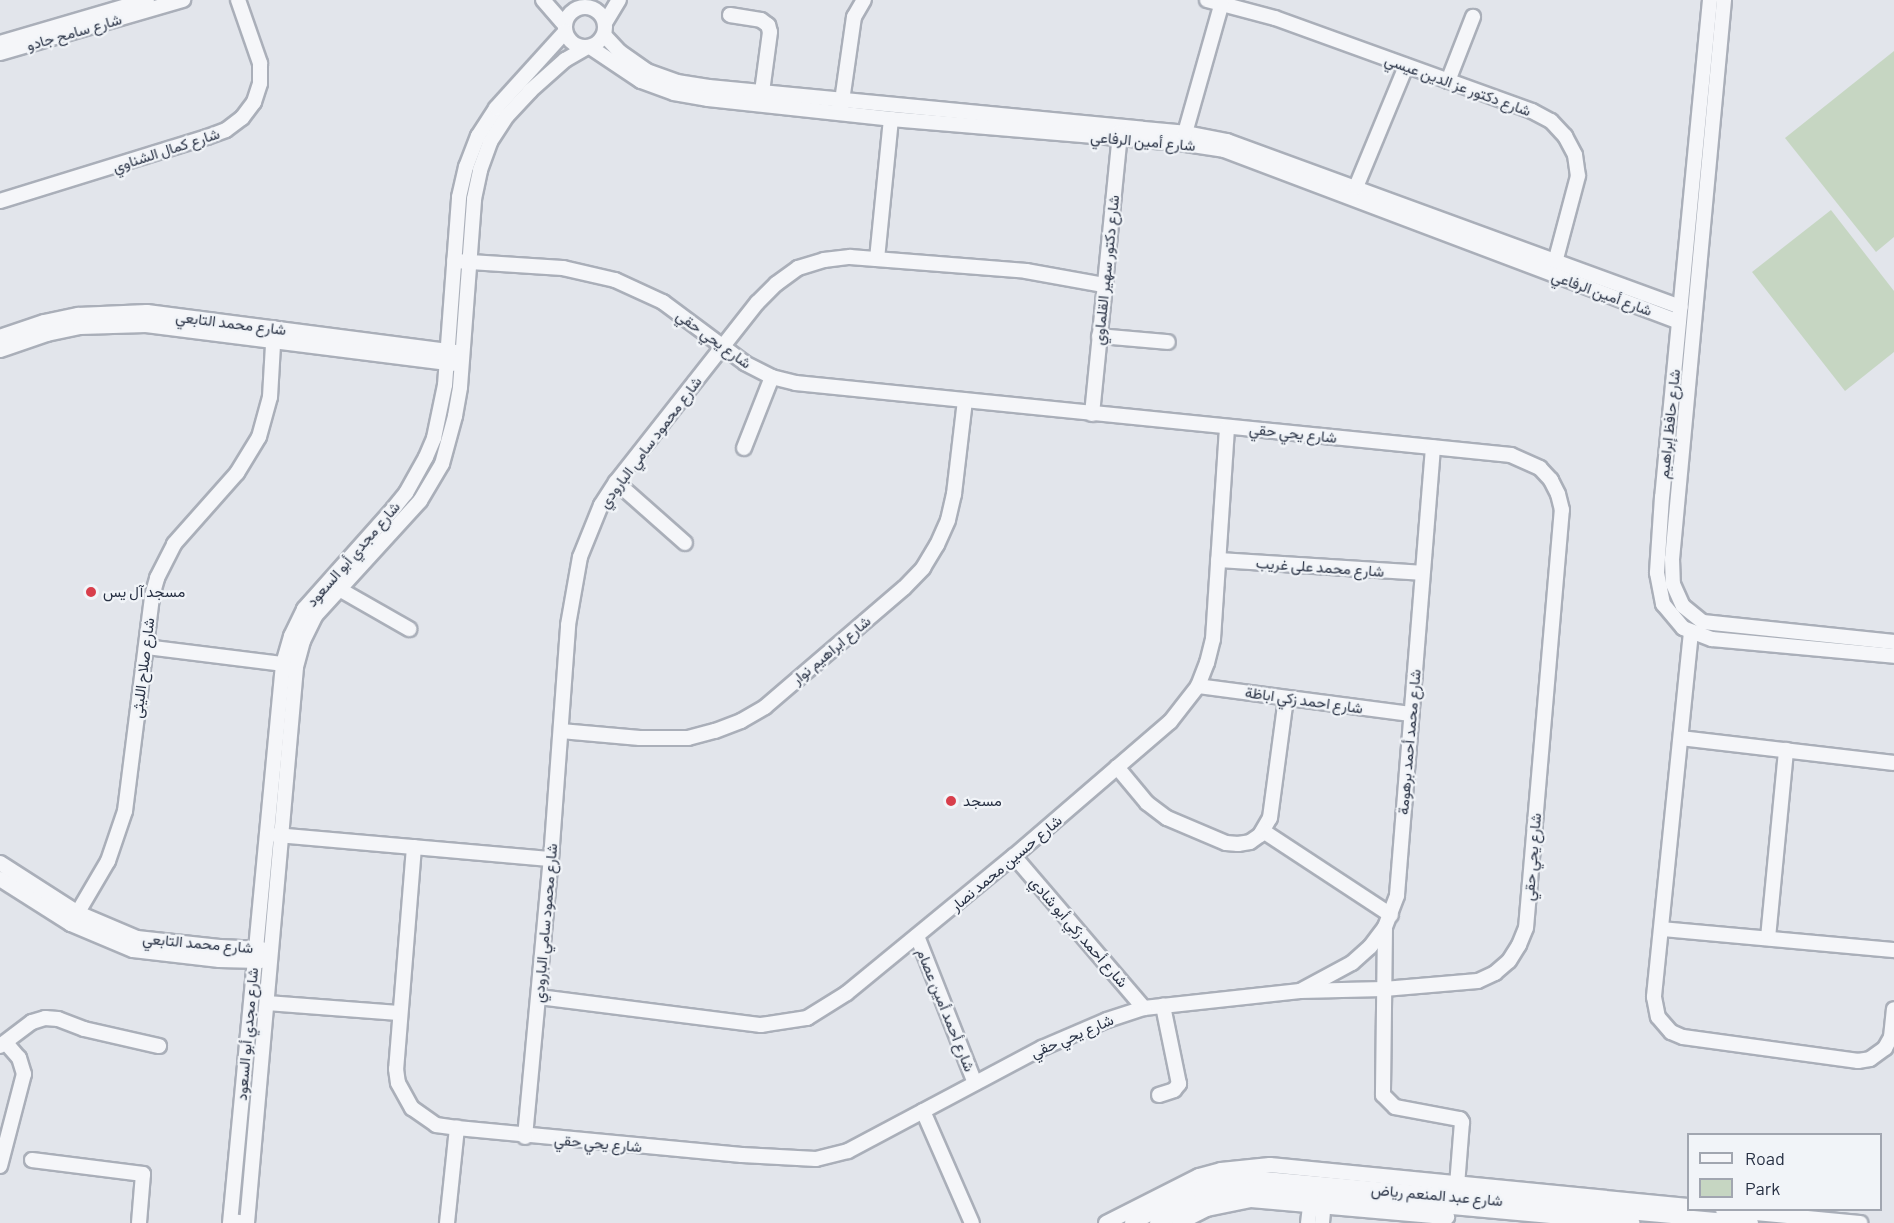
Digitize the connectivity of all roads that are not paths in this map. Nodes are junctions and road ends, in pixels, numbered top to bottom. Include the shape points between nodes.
1 (183, 0) edge
2 (238, 0) edge
3 (543, 0) edge
4 (617, 0) edge
5 (864, 0) edge
6 (1207, 0) edge
7 (1721, 0) edge
8 (1222, 2) junction
9 (149, 3) edge
10 (582, 4) edge
11 (1251, 5) edge
12 (730, 15) dead end
13 (1473, 17) dead end
14 (565, 28) junction
15 (605, 29) junction
16 (0, 43) edge
17 (588, 47) junction
18 (550, 48) junction
19 (0, 53) edge
20 (565, 60) junction
21 (1406, 66) junction
22 (1448, 81) junction
23 (762, 92) junction
24 (842, 99) junction
25 (840, 113) junction
26 (891, 119) junction
27 (1120, 133) junction
28 (1185, 133) junction
29 (1226, 145) junction
30 (1356, 187) junction
31 (1, 198) edge
32 (1698, 210) junction
33 (1438, 225) junction
34 (877, 259) junction
35 (454, 261) junction
36 (470, 262) junction
37 (1554, 268) junction
38 (1104, 285) junction
39 (1681, 307) junction
40 (1679, 322) junction
41 (274, 334) junction
42 (0, 336) edge
43 (1099, 336) junction
44 (1168, 342) dead end
45 (724, 346) junction
46 (0, 350) edge
47 (447, 357) junction
48 (463, 359) junction
49 (772, 377) junction
50 (965, 401) junction
51 (1092, 414) junction
52 (1227, 427) junction
53 (1433, 447) junction
54 (744, 448) dead end
55 (616, 482) junction
56 (1662, 497) junction
57 (1678, 498) junction
58 (685, 543) dead end
59 (1218, 560) junction
60 (1422, 573) junction
61 (339, 589) junction
62 (409, 629) dead end
63 (1691, 632) junction
64 (1808, 641) junction
65 (1894, 642) edge
66 (146, 647) junction
67 (1894, 656) edge
68 (284, 664) junction
69 (1198, 686) junction
70 (1286, 698) junction
71 (1411, 714) junction
72 (561, 731) junction
73 (1681, 738) junction
74 (1786, 750) junction
75 (1894, 763) edge
76 (1117, 767) junction
77 (1263, 831) junction
78 (268, 834) junction
79 (282, 835) junction
80 (414, 847) junction
81 (1014, 856) junction
82 (551, 858) junction
83 (0, 863) edge
84 (0, 879) edge
85 (75, 919) junction
86 (1388, 921) junction
87 (1662, 928) junction
88 (917, 936) junction
89 (1768, 938) junction
90 (1894, 950) edge
91 (254, 955) junction
92 (270, 955) junction
93 (1383, 989) junction
94 (1300, 991) junction
95 (539, 996) junction
96 (267, 1003) junction
97 (1163, 1006) junction
98 (1144, 1008) junction
99 (1894, 1009) edge
100 (399, 1013) junction
101 (3, 1045) edge
102 (159, 1046) dead end
103 (975, 1083) junction
104 (1159, 1095) dead end
105 (923, 1110) junction
106 (457, 1128) junction
107 (525, 1137) junction
108 (32, 1160) dead end
109 (0, 1166) edge
110 (1320, 1169) junction
111 (1245, 1173) junction
112 (1397, 1185) junction
113 (1457, 1185) junction
114 (1318, 1195) junction
115 (1687, 1206) edge
116 (1726, 1216) edge
117 (230, 1222) edge
118 (139, 1223) edge
119 (247, 1223) edge
120 (447, 1223) edge
121 (972, 1223) edge
122 (1106, 1223) edge
123 (1132, 1223) edge
124 (1156, 1223) edge
125 (1179, 1223) edge
126 (1308, 1223) edge
127 (1322, 1223) edge
128 (1519, 1223) edge
129 (1632, 1223) edge
130 (1750, 1223) edge
131 (1860, 1223) edge

1 - 9 street, شارع سامح جادو
2 - 31 street, شارع كمال الشناوي via 260,63 257,92 242,118 207,137
3 - 14 street
4 - 15 street
5 - 24 street via 854,16
6 - 8 street, شارع دكتور عز الدين عيسي
7 - 32 street, شارع حافظ إبراهيم
8 - 11 street, شارع دكتور عز الدين عيسي
8 - 28 street
9 - 16 street, شارع سامح جادو
9 - 19 street, شارع سامح جادو
10 - 14 street via 569,15
10 - 15 street via 599,12
11 - 21 street, شارع دكتور عز الدين عيسي
12 - 23 street via 761,20 768,25
13 - 22 street
14 - 17 street via 571,41
14 - 18 street, شارع مجدي أبو السعود
15 - 17 street
15 - 23 street, شارع أمين الرفاعي via 633,62 662,77
17 - 20 street, شارع مجدي أبو السعود
17 - 25 street, شارع أمين الرفاعي via 641,81 674,93
18 - 20 street via 560,51
18 - 35 street, شارع مجدي أبو السعود via 517,82 478,136 459,197
20 - 36 street, شارع مجدي أبو السعود via 507,116 490,142 474,199
21 - 22 street, شارع دكتور عز الدين عيسي
21 - 30 street
22 - 37 street, شارع دكتور عز الدين عيسي via 1532,111 1551,121 1565,136 1575,155 1578,176
23 - 24 street, شارع أمين الرفاعي
24 - 25 street
24 - 27 street, شارع أمين الرفاعي
25 - 26 street, شارع أمين الرفاعي
26 - 27 street, شارع أمين الرفاعي
26 - 34 street
27 - 28 street, شارع أمين الرفاعي
27 - 29 street, شارع أمين الرفاعي
27 - 38 street, شارع دكتور سهير القلماوي
28 - 29 street, شارع أمين الرفاعي
29 - 30 street, شارع أمين الرفاعي
29 - 33 street, شارع أمين الرفاعي
30 - 33 street, شارع أمين الرفاعي
32 - 39 street, شارع حافظ إبراهيم
32 - 57 street, شارع حافظ إبراهيم
33 - 37 street, شارع أمين الرفاعي
34 - 38 street, شارع محمود سامي البارودي via 1026,271
34 - 45 street, شارع محمود سامي البارودي via 824,260 798,268 757,303
35 - 36 street, شارع يحي حقي
35 - 47 street, شارع مجدي أبو السعود
36 - 45 street, شارع يحي حقي via 563,268 615,280 663,302
36 - 48 street, شارع مجدي أبو السعود
37 - 39 street, شارع أمين الرفاعي
37 - 40 street, شارع أمين الرفاعي
38 - 43 street, شارع دكتور سهير القلماوي
39 - 40 street, شارع حافظ إبراهيم
40 - 56 street, شارع حافظ إبراهيم
41 - 42 street, شارع محمد التابعي via 147,312 112,311 44,322
41 - 46 street, شارع محمد التابعي via 113,324 47,334
41 - 47 street, شارع محمد التابعي
41 - 66 street, شارع صلاح الليثى via 270,397 259,437 237,473 185,529 164,560 152,596
43 - 44 street
43 - 51 street, شارع دكتور سهير القلماوي
45 - 49 street, شارع يحي حقي
45 - 55 street, شارع محمود سامي البارودي
47 - 48 street, شارع محمد التابعي
47 - 68 street, شارع مجدي أبو السعود via 434,438 417,476 393,509 304,609
48 - 61 street, شارع مجدي أبو السعود via 448,444 432,483
49 - 50 street, شارع يحي حقي
49 - 54 street
50 - 51 street, شارع يحي حقي
50 - 72 street, شارع ابراهيم نوار via 948,520 923,568 765,707 741,721 688,738
51 - 52 street, شارع يحي حقي
52 - 53 street, شارع يحي حقي
52 - 59 street, شارع حسين محمد نصار
53 - 60 street, شارع محمد أحمد برهومة
53 - 93 street, شارع يحي حقي via 1526,459 1551,480 1562,510 1526,928 1509,961 1478,981
55 - 58 street
55 - 72 street, شارع محمود سامي البارودي via 601,505 580,557 568,625
56 - 57 street
56 - 63 street, شارع حافظ إبراهيم via 1659,588 1672,617
57 - 64 street, شارع حافظ إبراهيم via 1671,572 1676,596 1683,606 1703,622 1716,626
59 - 60 street, شارع محمد على غريب
59 - 69 street, شارع حسين محمد نصار via 1213,639
60 - 71 street, شارع محمد أحمد برهومة
61 - 62 street
61 - 79 street, شارع مجدي أبو السعود via 315,616 303,641 297,667
63 - 64 street, شارع حافظ إبراهيم via 1712,639
63 - 73 street
64 - 65 street, شارع حافظ إبراهيم
64 - 67 street, شارع حافظ إبراهيم
66 - 68 street
66 - 85 street, شارع صلاح الليثى via 125,811 108,861
68 - 78 street, شارع مجدي أبو السعود
69 - 70 street, شارع احمد زكي اباظة
69 - 76 street, شارع حسين محمد نصار via 1170,722
70 - 71 street, شارع احمد زكي اباظة
70 - 77 street via 1271,812
71 - 86 street, شارع محمد أحمد برهومة via 1397,895
72 - 82 street, شارع محمود سامي البارودي
73 - 74 street
73 - 87 street
74 - 75 street
74 - 89 street
76 - 77 street via 1147,803 1175,821 1232,844 1250,842
76 - 81 street, شارع حسين محمد نصار
77 - 86 street
78 - 79 street
78 - 91 street, شارع مجدي أبو السعود
79 - 80 street
79 - 92 street, شارع مجدي أبو السعود
80 - 82 street
80 - 100 street, شارع يحي حقي
81 - 88 street, شارع حسين محمد نصار
81 - 98 street, شارع أحمد زكي أبو شادي
82 - 95 street, شارع محمود سامي البارودي
83 - 85 street, شارع محمد التابعي
84 - 85 street, شارع محمد التابعي
85 - 91 street, شارع محمد التابعي via 136,938
86 - 93 street
86 - 94 street, شارع محمد أحمد برهومة via 1370,947 1352,963
87 - 89 street
87 - 99 street via 1656,1010 1666,1027 1683,1037 1864,1060 1881,1052 1888,1042
88 - 95 street, شارع حسين محمد نصار via 828,1006 807,1018 784,1024 761,1025
88 - 103 street, شارع أحمد أمين عصام
89 - 90 street
91 - 92 street, شارع محمد التابعي
91 - 117 street, شارع مجدي أبو السعود
92 - 96 street, شارع مجدي أبو السعود
93 - 94 street, شارع يحي حقي
93 - 113 street via 1383,1095 1395,1107 1460,1119
94 - 97 street, شارع يحي حقي
95 - 107 street, شارع محمود سامي البارودي
96 - 100 street
96 - 119 street, شارع مجدي أبو السعود
97 - 98 street, شارع يحي حقي
97 - 104 street via 1179,1082 1176,1089
98 - 103 street, شارع يحي حقي via 1074,1034
100 - 106 street, شارع يحي حقي via 396,1069 404,1096 423,1118 436,1125
101 - 102 street via 32,1022 58,1018 84,1029
101 - 109 street via 19,1058 24,1074
103 - 105 street, شارع يحي حقي
105 - 107 street, شارع يحي حقي via 848,1151 816,1159
105 - 121 street
106 - 107 street, شارع يحي حقي
106 - 120 street
108 - 118 street via 143,1174
110 - 111 street via 1294,1165
110 - 112 street
110 - 114 street
111 - 114 street, شارع عبد المنعم رياض
111 - 122 street via 1199,1176
111 - 123 street, شارع عبد المنعم رياض via 1198,1190
112 - 113 street
112 - 114 street, شارع عبد المنعم رياض
112 - 116 street, شارع عبد المنعم رياض
113 - 115 street
114 - 124 street, شارع عبد المنعم رياض via 1237,1191 1201,1200
114 - 125 street via 1229,1202
114 - 126 street
114 - 127 street
114 - 128 street
114 - 129 street, شارع عبد المنعم رياض
116 - 130 street, شارع عبد المنعم رياض
116 - 131 street
117 - 119 street

